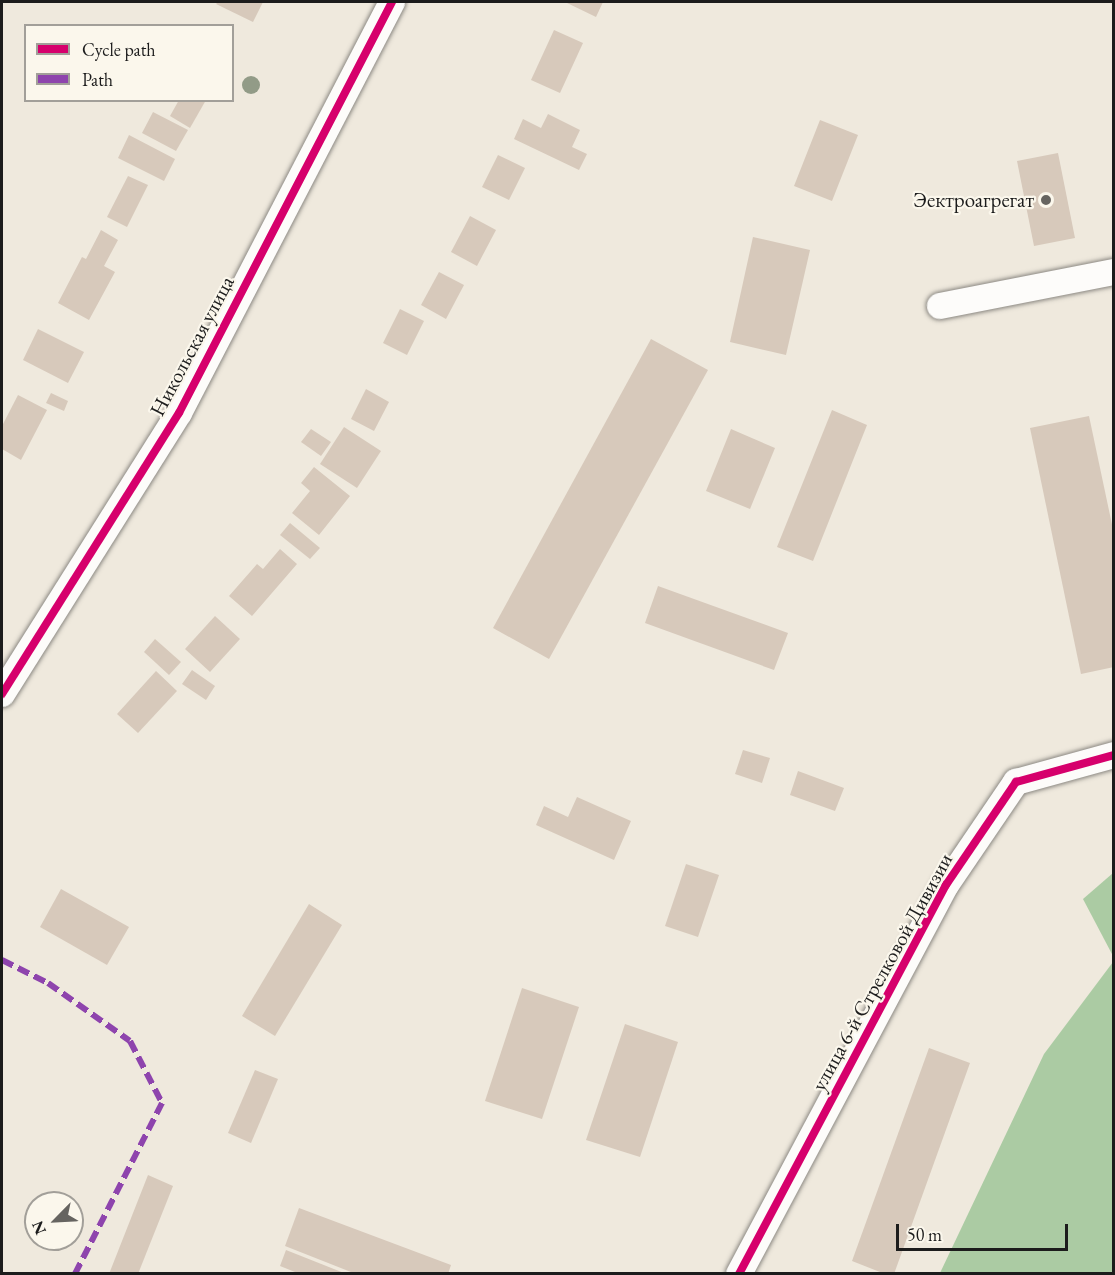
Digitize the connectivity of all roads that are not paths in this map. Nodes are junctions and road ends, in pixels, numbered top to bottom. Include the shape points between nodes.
1 (392, 2) edge
2 (1113, 272) edge
3 (940, 306) dead end
4 (9, 670) edge
5 (2, 694) edge
6 (1113, 755) edge
7 (739, 1274) edge

1 - 4 street, Никольская улица via 179,413
2 - 3 street
4 - 5 street, Никольская улица
6 - 7 street, улица 6-й Стрелковой Дивизии via 1016,782 946,885

